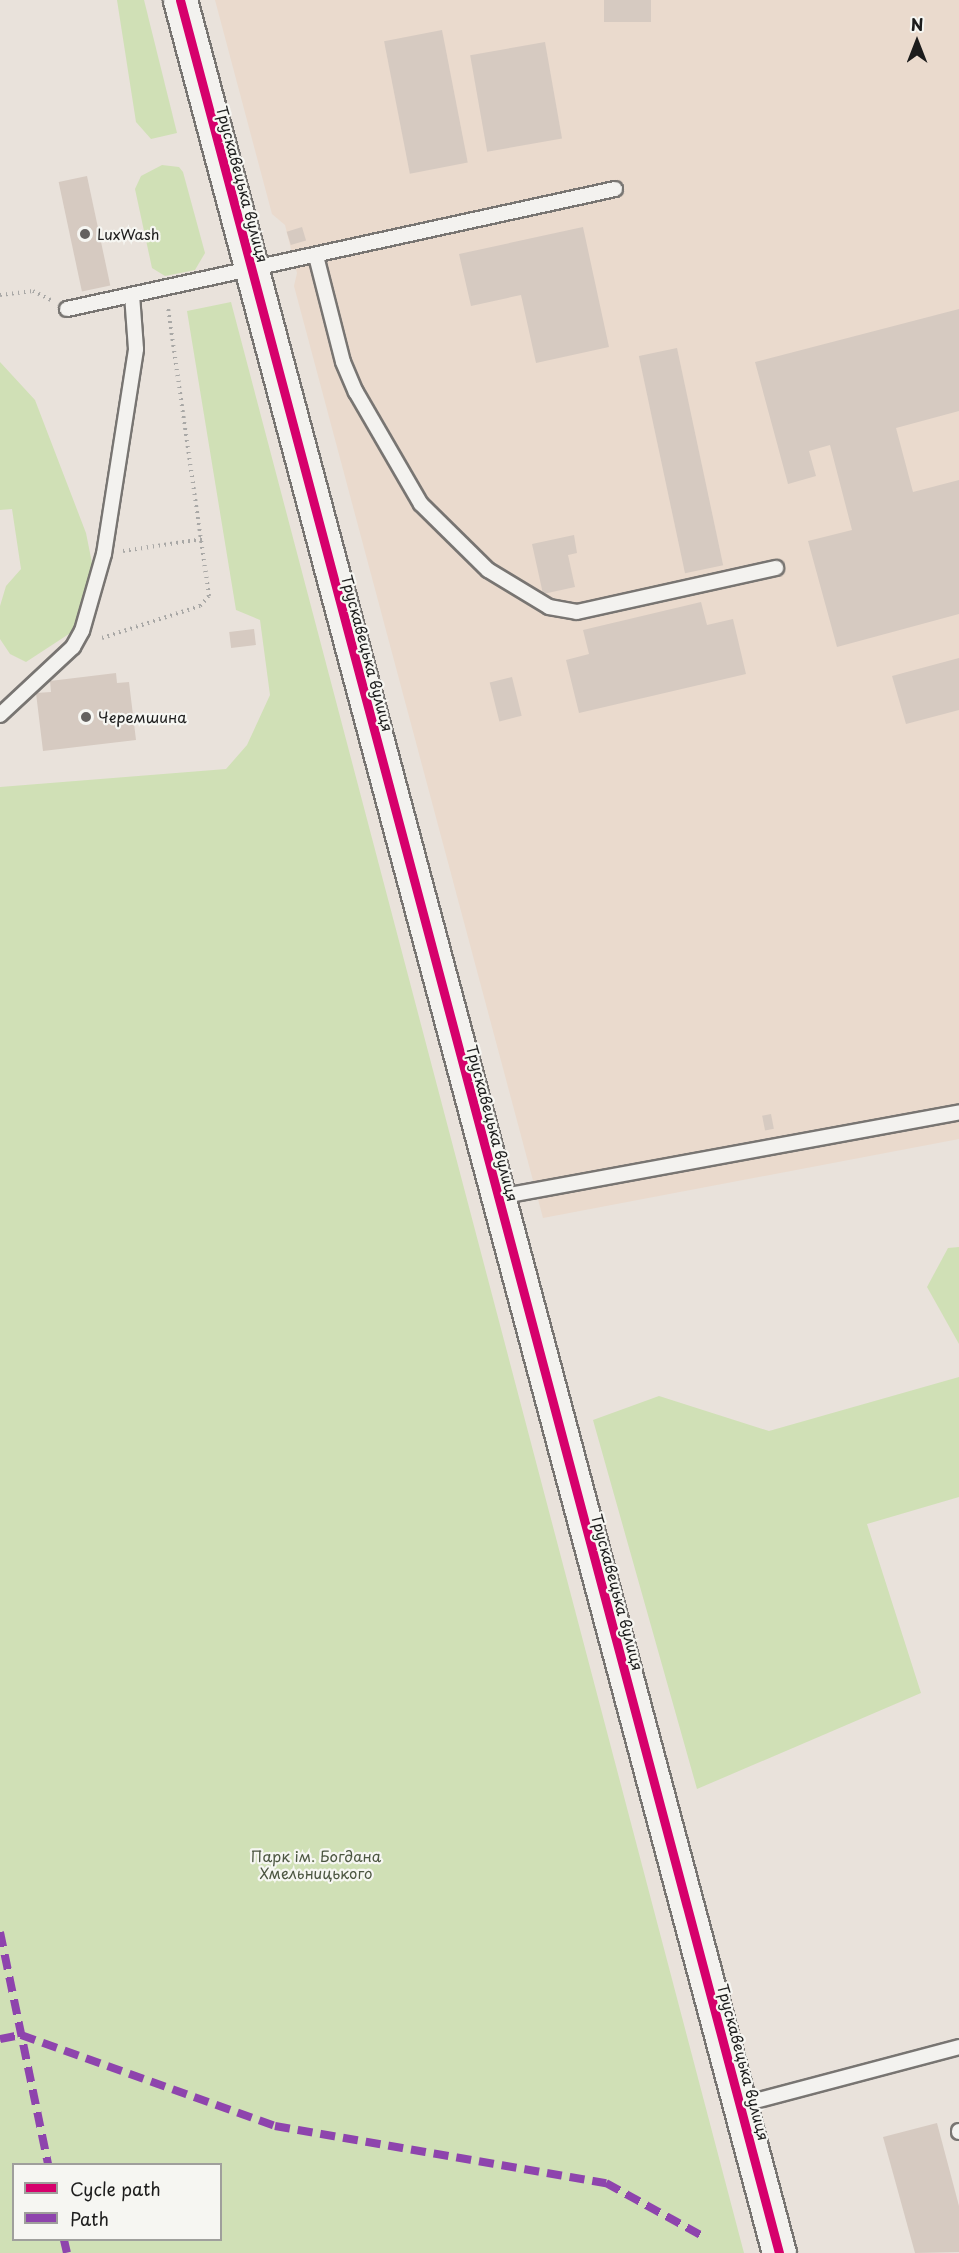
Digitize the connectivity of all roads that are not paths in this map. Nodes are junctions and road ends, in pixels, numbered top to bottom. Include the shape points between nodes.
1 (180, 0) edge
2 (615, 189) dead end
3 (316, 256) junction
4 (250, 270) junction
5 (132, 295) junction
6 (67, 309) road end
7 (776, 567) dead end
8 (0, 715) edge
9 (959, 1112) edge
10 (497, 1197) junction
11 (959, 2047) edge
12 (740, 2105) junction
13 (779, 2253) edge

1 - 4 main road, Трускавецька вулиця
2 - 3 lane
3 - 4 lane
3 - 7 lane via 343,362 362,402 421,504 488,570 549,607 577,612
4 - 5 lane
4 - 10 main road, Трускавецька вулиця
5 - 6 lane
5 - 8 lane via 136,349 104,554 73,647
9 - 10 lane
10 - 12 main road, Трускавецька вулиця
11 - 12 lane
12 - 13 main road, Трускавецька вулиця

